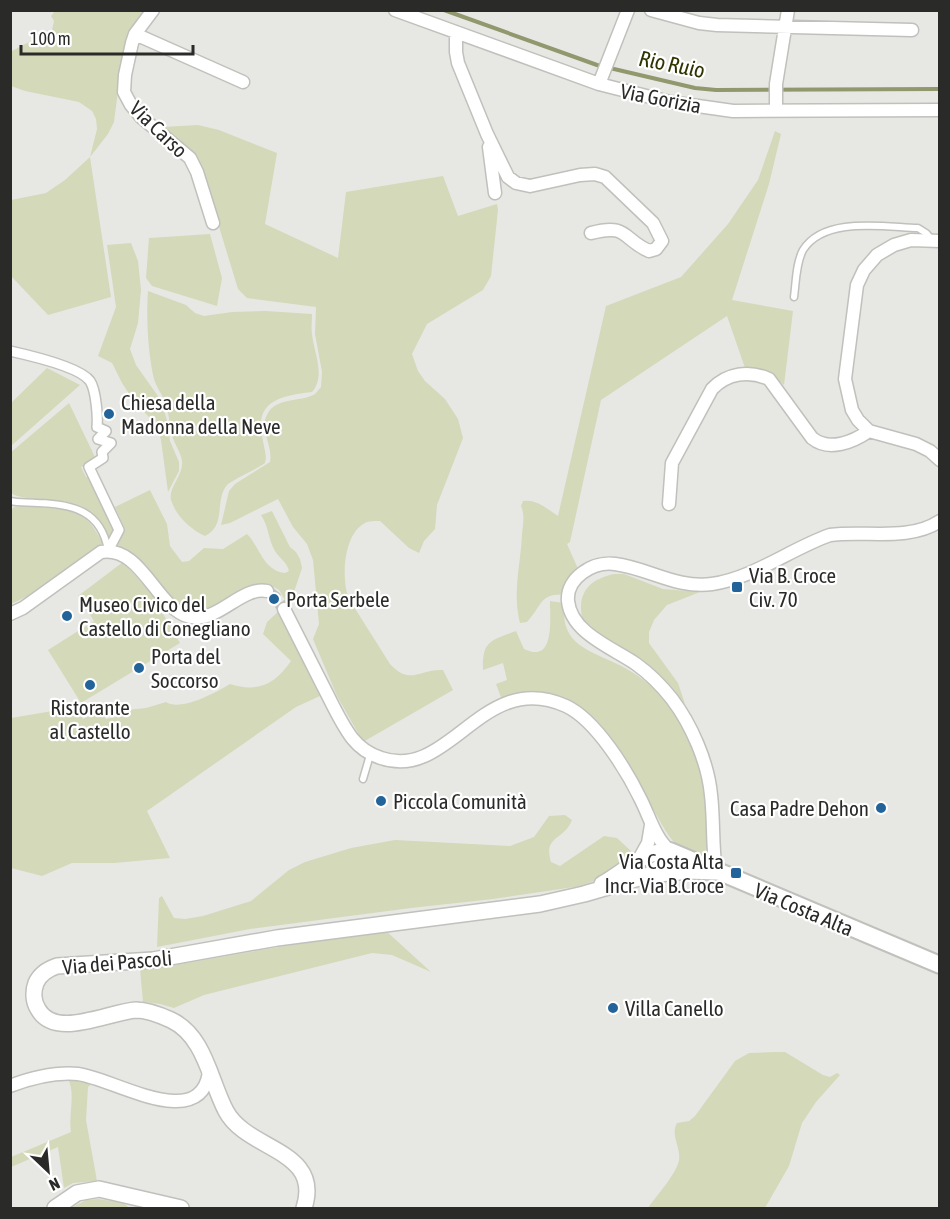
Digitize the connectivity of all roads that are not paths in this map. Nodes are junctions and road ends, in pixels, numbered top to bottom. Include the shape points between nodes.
1 (153, 10) edge
2 (395, 10) edge
3 (628, 10) edge
4 (651, 10) edge
5 (788, 10) edge
6 (787, 27) junction
7 (912, 30) dead end
8 (456, 32) junction
9 (135, 34) junction
10 (601, 79) junction
11 (243, 82) dead end
12 (776, 107) junction
13 (939, 110) edge
14 (487, 134) junction
15 (495, 193) dead end
16 (213, 223) dead end
17 (591, 232) dead end
18 (936, 241) edge
19 (794, 297) dead end
20 (10, 351) edge
21 (869, 431) junction
22 (939, 460) edge
23 (10, 501) edge
24 (669, 504) dead end
25 (939, 521) edge
26 (108, 551) junction
27 (267, 591) dead end
28 (284, 609) tunnel mouth
29 (11, 614) edge
30 (370, 755) junction
31 (363, 779) dead end
32 (651, 823) junction
33 (670, 851) junction
34 (638, 861) junction
35 (716, 872) junction
36 (649, 875) junction
37 (584, 894) junction
38 (939, 966) edge
39 (209, 1072) junction
40 (10, 1086) edge
41 (55, 1209) edge
42 (181, 1209) edge
43 (304, 1209) edge

1 - 9 street, Via Carso
2 - 8 street, Via Gorizia
3 - 10 street
4 - 6 street via 699,23
5 - 6 street
6 - 7 street
6 - 12 street via 776,84
8 - 10 street, Via Gorizia
8 - 14 street via 458,63
9 - 11 street
9 - 16 street, Via Carso via 124,75 126,98 141,117 190,158
10 - 12 street, Via Gorizia via 639,96 689,105 733,111
12 - 13 street, Via Gorizia
14 - 15 street
14 - 17 street via 508,177 516,183 530,186 580,175 605,177 643,212 662,241 656,249 649,250 613,229
18 - 19 lane via 918,228 846,226 827,230 803,250
18 - 21 street via 911,240 886,249 871,261 857,285 844,379 852,410
20 - 26 street via 57,363 91,383 97,427 106,431 98,439 111,443 102,452 103,458 89,467 120,530
21 - 22 street via 916,444
21 - 24 street via 845,443 819,443 769,379 750,374 729,377 712,389 672,463
23 - 26 lane via 65,505 86,513 100,528
25 - 35 street via 917,532 830,535 745,575 712,584 669,580 612,563 585,571 570,586 568,603 576,622 658,682 674,701 694,739 711,793
26 - 27 street via 130,559 178,612 189,617 200,618 250,594
26 - 29 street
28 - 30 street via 346,729
30 - 31 lane
30 - 32 street via 397,762 424,758 502,704 547,700 576,711 597,731 633,785
32 - 33 street
32 - 34 street via 648,843
33 - 34 street, Via dei Pascoli via 653,853
33 - 35 main road, Via Costa Alta
33 - 36 street via 660,867
34 - 37 street, Via dei Pascoli
35 - 36 street, Via dei Pascoli
35 - 38 main road, Via Costa Alta
36 - 37 street, Via dei Pascoli
37 - 39 street, Via dei Pascoli via 153,960 57,966 38,979 36,1004 52,1022 69,1024 116,1013 147,1011 172,1020 188,1033
39 - 40 street via 197,1095 182,1102 162,1100 74,1074 39,1077
39 - 43 street via 236,1125 300,1168 308,1190
41 - 42 street via 77,1193 99,1190

